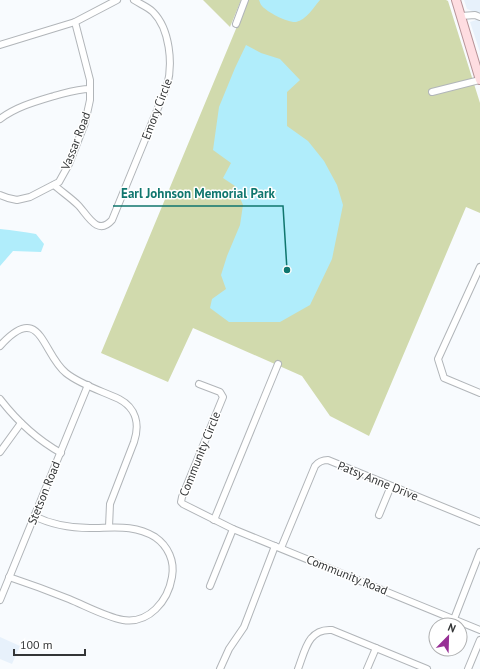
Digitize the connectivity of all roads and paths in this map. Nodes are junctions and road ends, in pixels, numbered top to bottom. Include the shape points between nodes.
1 (116, 0) edge
2 (134, 0) edge
3 (245, 0) edge
4 (456, 0) edge
5 (461, 16) junction
6 (480, 17) edge
7 (75, 22) junction
8 (236, 24) dead end
9 (0, 45) edge
10 (480, 80) edge
11 (90, 89) junction
12 (432, 92) dead end
13 (0, 119) edge
14 (54, 185) junction
15 (0, 195) edge
16 (480, 267) edge
17 (0, 346) edge
18 (278, 364) dead end
19 (199, 384) dead end
20 (88, 385) junction
21 (480, 393) edge
22 (0, 399) edge
23 (21, 423) junction
24 (0, 452) edge
25 (61, 453) junction
26 (391, 486) junction
27 (379, 515) dead end
28 (34, 516) junction
29 (214, 520) junction
30 (480, 522) edge
31 (109, 527) junction
32 (233, 528) junction
33 (278, 547) junction
34 (480, 552) edge
35 (10, 577) junction
36 (210, 586) dead end
37 (0, 600) edge
38 (449, 617) edge
39 (455, 617) edge
40 (468, 625) edge
41 (480, 630) edge
42 (480, 640) edge
43 (376, 648) junction
44 (220, 669) edge
45 (298, 669) edge
46 (367, 669) edge
47 (427, 669) edge
48 (468, 669) edge

1 - 7 street
2 - 14 street, Emory Circle via 153,12 162,25 171,60 170,75 112,220 107,225 93,223
3 - 8 street
4 - 5 main road
5 - 6 street
5 - 10 main road
7 - 9 street
7 - 11 street, Vassar Road via 88,67
10 - 12 street
11 - 13 street via 32,102
11 - 14 street, Vassar Road via 88,113 82,130 66,170 59,182
14 - 15 street via 22,200
16 - 21 street via 438,359 444,378
17 - 20 street via 16,332 27,328 32,330 42,336 63,370
18 - 29 street
19 - 29 street, Community Circle via 220,392 223,397 181,502
20 - 25 street, Stetson Road
20 - 31 street via 125,402 136,418 137,432 134,442 110,504
22 - 23 street
23 - 24 street
23 - 25 street
25 - 28 street, Stetson Road
26 - 27 street
26 - 30 street, Patsy Anne Drive
26 - 33 street, Patsy Anne Drive via 328,460 319,462
28 - 31 street via 63,526
28 - 35 street, Stetson Road
29 - 32 street, Community Road
31 - 35 street via 138,529 154,536 166,549 172,562 171,581 160,605 145,617 137,620 114,617
32 - 33 street, Community Road
32 - 36 street
33 - 38 street, Community Road
33 - 44 street, Patsy Anne Drive via 244,627 229,649
34 - 39 street
35 - 37 street, Stetson Road
40 - 41 street, Community Road
42 - 48 street
43 - 45 street via 332,630 322,630 308,642
43 - 46 street
43 - 47 street

